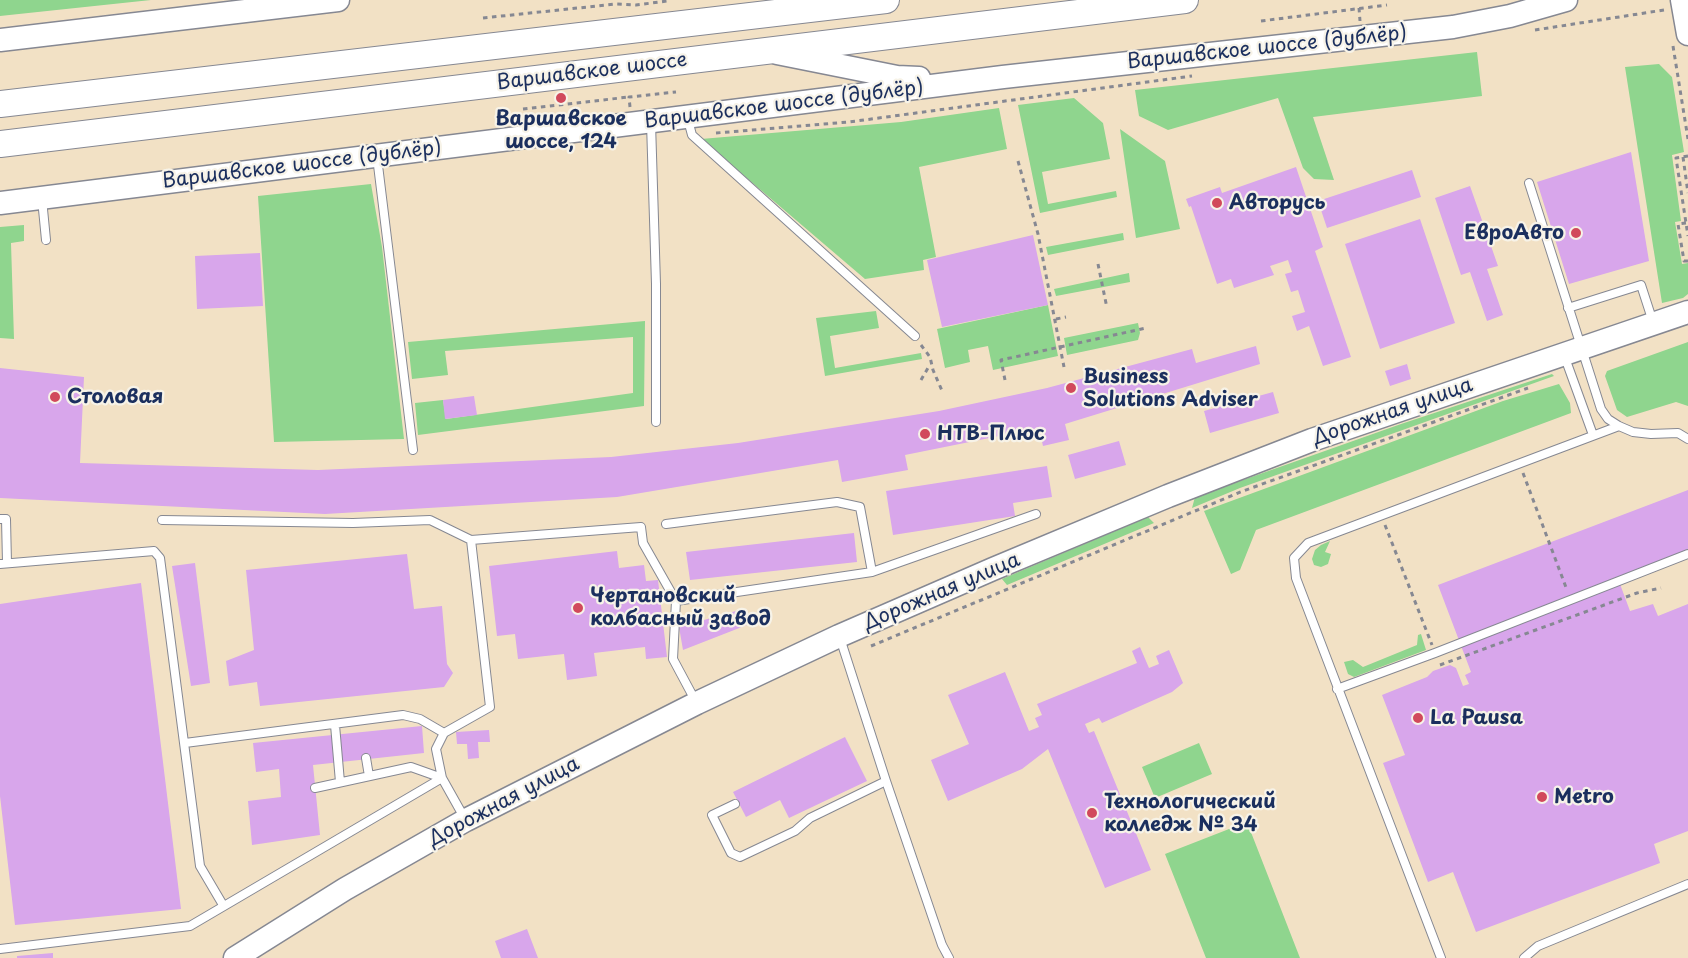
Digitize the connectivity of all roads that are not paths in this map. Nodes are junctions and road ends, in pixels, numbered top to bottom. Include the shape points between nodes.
1 (338, 0) edge
2 (886, 0) edge
3 (1185, 0) edge
4 (1566, 0) edge
5 (1673, 5) edge
6 (1680, 39) edge
7 (0, 40) edge
8 (767, 51) junction
9 (1003, 77) junction
10 (0, 104) edge
11 (641, 118) junction
12 (690, 126) junction
13 (0, 144) edge
14 (377, 156) junction
15 (1529, 183) dead end
16 (42, 198) junction
17 (0, 203) edge
18 (46, 240) dead end
19 (1568, 308) junction
20 (1688, 312) edge
21 (1654, 324) junction
22 (915, 336) road end
23 (1573, 351) junction
24 (656, 422) dead end
25 (1619, 426) junction
26 (1593, 435) junction
27 (1688, 439) edge
28 (413, 450) dead end
29 (1036, 514) dead end
30 (0, 519) edge
31 (162, 520) dead end
32 (666, 524) dead end
33 (471, 540) junction
34 (1688, 554) edge
35 (3, 563) edge
36 (872, 572) junction
37 (676, 601) junction
38 (839, 636) junction
39 (1337, 688) junction
40 (697, 703) junction
41 (336, 725) junction
42 (444, 733) junction
43 (185, 743) junction
44 (366, 758) dead end
45 (369, 776) junction
46 (442, 778) junction
47 (885, 781) junction
48 (340, 782) junction
49 (315, 788) dead end
50 (735, 804) dead end
51 (466, 820) junction
52 (1688, 884) edge
53 (223, 905) junction
54 (0, 949) edge
55 (235, 958) edge
56 (949, 958) edge
57 (1441, 958) edge
58 (1524, 958) edge

1 - 7 main road
2 - 10 main road, Варшавское шоссе
3 - 8 main road, Варшавское шоссе
4 - 9 main road, Варшавское шоссе (дублёр) via 1453,27
5 - 6 main road
8 - 9 main road via 897,77
8 - 13 main road, Варшавское шоссе
9 - 12 main road, Варшавское шоссе (дублёр)
11 - 12 main road, Варшавское шоссе (дублёр)
11 - 14 main road, Варшавское шоссе (дублёр)
11 - 24 lane via 656,285
12 - 22 lane
14 - 16 main road, Варшавское шоссе (дублёр)
14 - 28 lane
15 - 19 lane
16 - 17 main road, Варшавское шоссе (дублёр)
16 - 18 lane
19 - 21 lane via 1641,285
19 - 23 lane
20 - 21 main road, Дорожная улица
21 - 23 main road, Дорожная улица
23 - 25 lane via 1601,409
23 - 26 lane
23 - 38 main road, Дорожная улица via 1312,440 1135,510
25 - 26 lane
25 - 27 lane via 1633,432 1678,434
26 - 39 lane via 1308,543 1294,558 1296,578
29 - 36 lane
30 - 35 lane via 6,519
31 - 33 lane via 430,520
32 - 36 lane via 837,502 861,507
33 - 37 lane via 641,527 643,543
33 - 42 lane via 490,707
34 - 39 lane
35 - 43 lane via 154,551 160,558
36 - 37 lane
37 - 40 lane via 673,659
38 - 40 main road, Дорожная улица
38 - 47 lane
39 - 57 lane
40 - 51 main road, Дорожная улица
41 - 42 lane via 403,715 420,719
41 - 43 lane
41 - 48 lane
42 - 46 lane via 436,749
43 - 53 lane via 200,866
44 - 45 lane
45 - 46 lane via 411,767
45 - 48 lane
46 - 51 lane
46 - 53 lane
47 - 50 lane via 740,857 730,853 712,815
47 - 56 lane
48 - 49 lane
51 - 55 main road, Дорожная улица
52 - 58 lane via 1538,946
53 - 54 lane via 190,926

